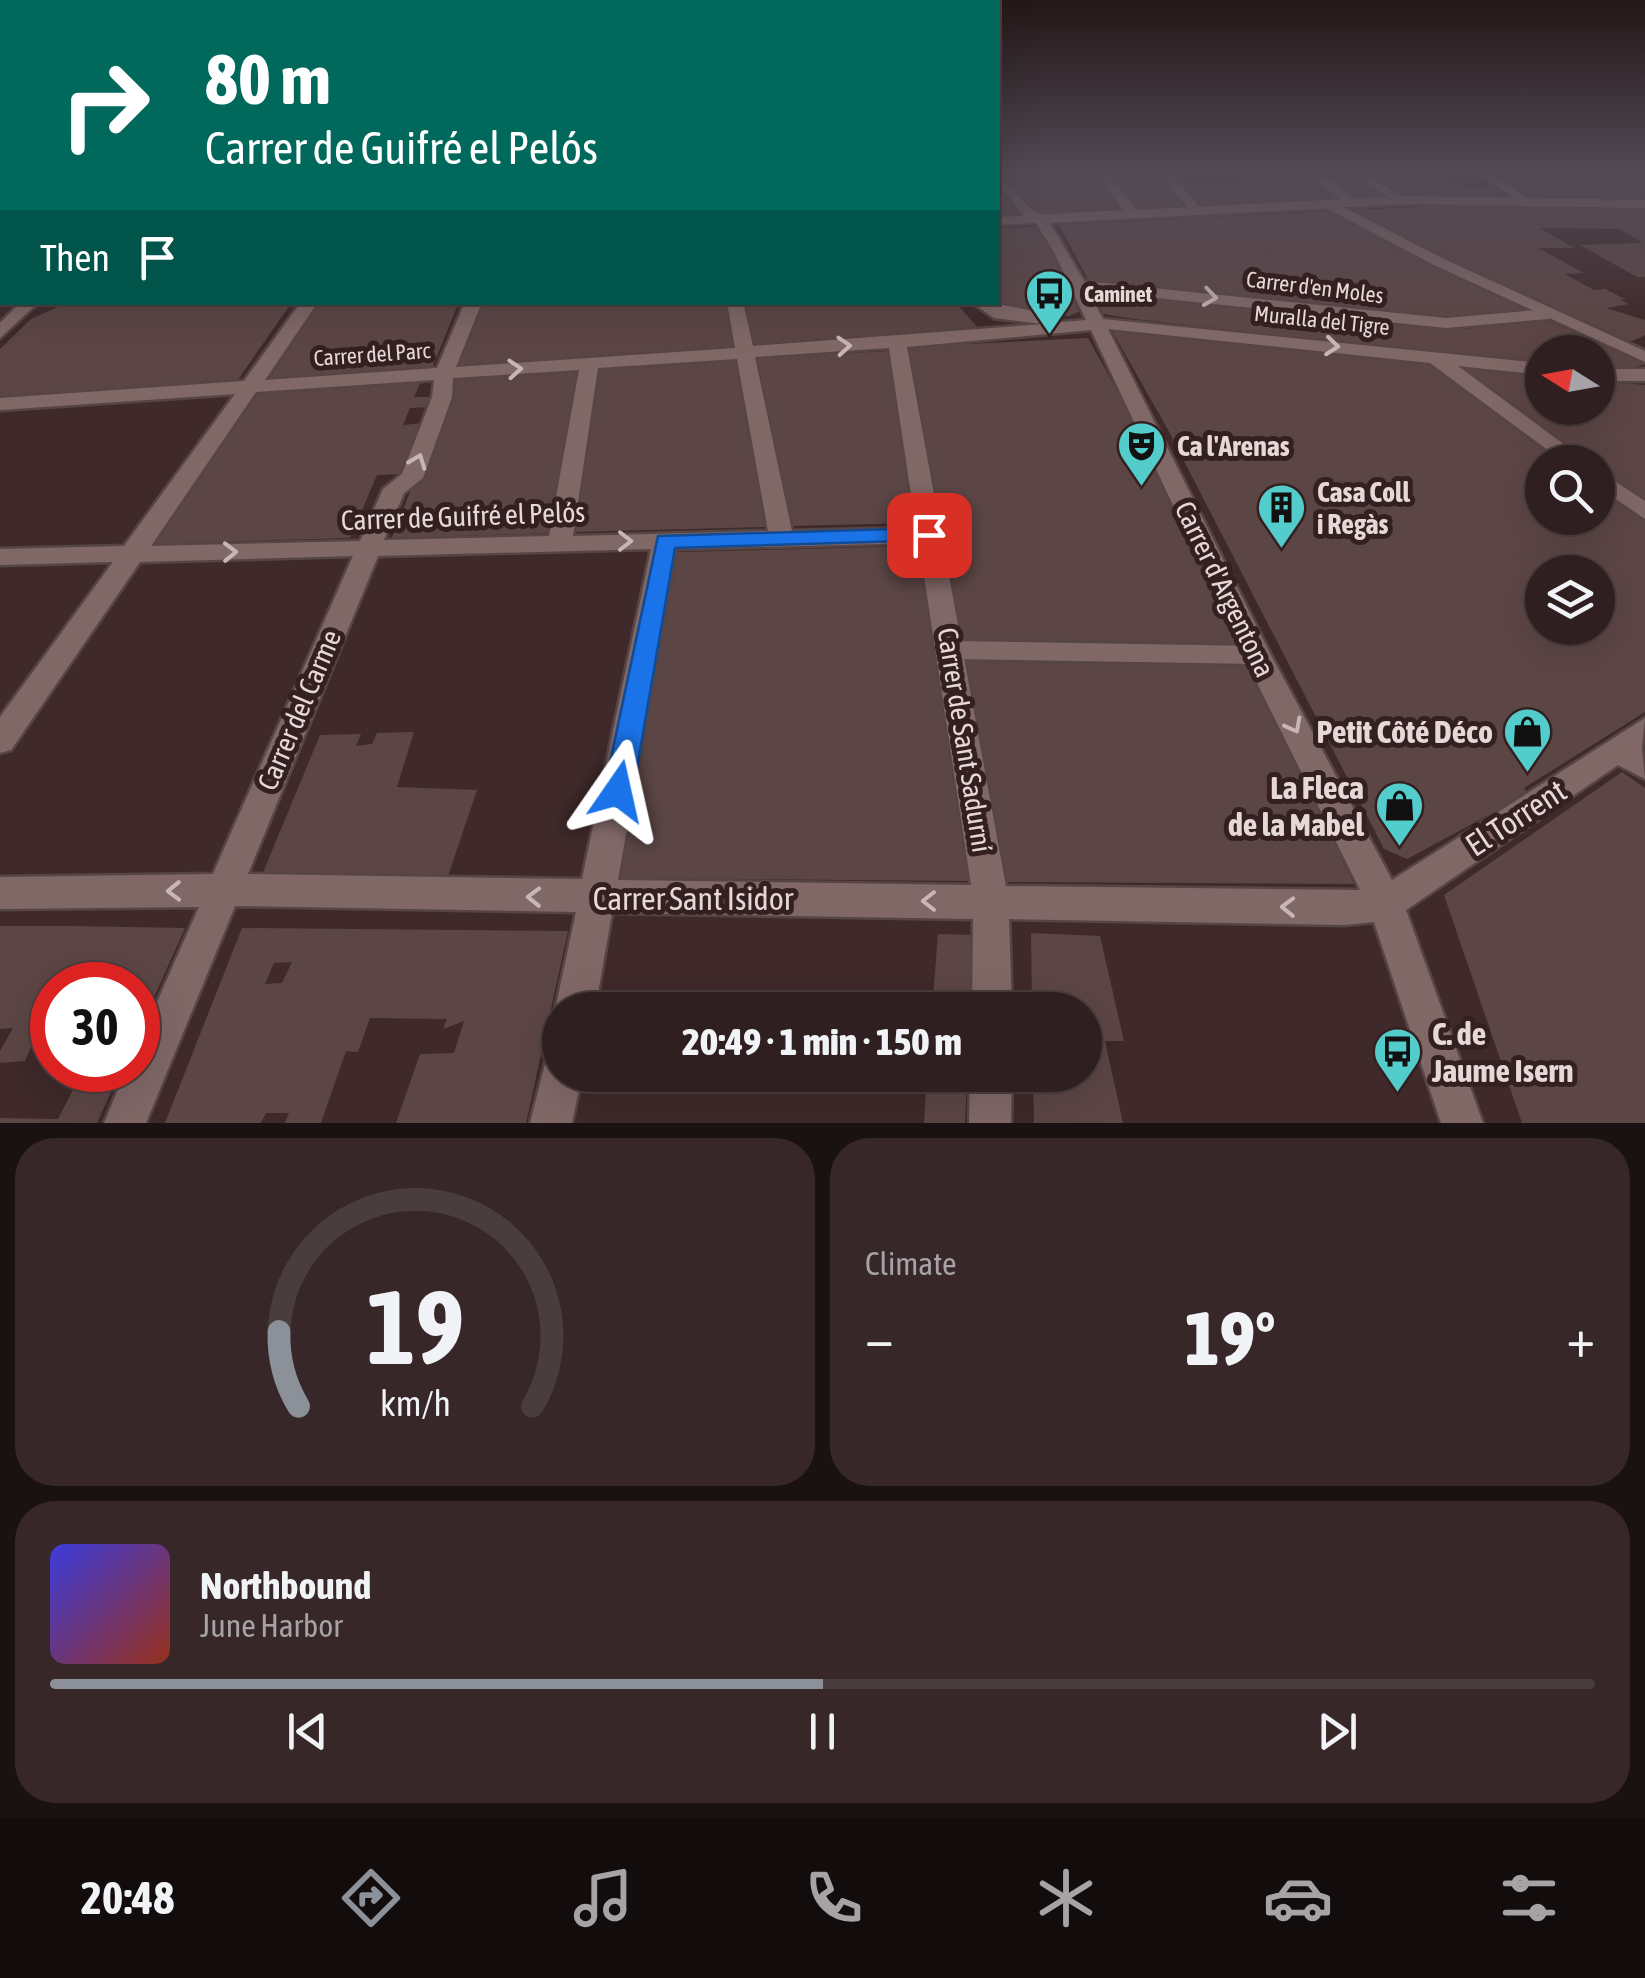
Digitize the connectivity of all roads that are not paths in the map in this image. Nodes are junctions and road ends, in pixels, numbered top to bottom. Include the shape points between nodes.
1 (1043, 224) edge
2 (1369, 224) edge
3 (1078, 285) junction
4 (28, 305) edge
5 (308, 305) edge
6 (473, 305) edge
7 (737, 305) edge
8 (984, 305) edge
9 (1548, 314) junction
10 (1096, 324) junction
11 (0, 332) edge
12 (897, 342) junction
13 (747, 352) junction
14 (1645, 356) edge
15 (1434, 357) junction
16 (589, 364) junction
17 (1525, 367) edge
18 (444, 374) junction
19 (1615, 375) edge
20 (1645, 375) edge
21 (251, 387) junction
22 (0, 404) edge
23 (1554, 445) edge
24 (1615, 490) edge
25 (1645, 512) edge
26 (929, 535) junction
27 (781, 537) junction
28 (560, 541) junction
29 (666, 541) junction
30 (368, 549) junction
31 (132, 553) junction
32 (0, 557) edge
33 (952, 650) junction
34 (1257, 655) junction
35 (0, 742) edge
36 (1636, 748) edge
37 (222, 890) junction
38 (0, 893) edge
39 (599, 898) junction
40 (991, 901) junction
41 (1386, 904) junction
42 (580, 992) edge
43 (992, 992) edge
44 (557, 1092) edge
45 (991, 1092) edge
46 (125, 1123) edge
47 (551, 1123) edge
48 (990, 1123) edge
49 (1462, 1123) edge

1 - 3 street, Carrer d'Argentona
2 - 9 street
3 -> 9 street, Carrer d'en Moles via 1446,322
3 - 10 street, Carrer d'Argentona
4 - 11 street
5 - 21 street
6 - 18 street, Carrer del Carme
7 - 13 street
8 - 10 street via 1000,314
9 - 14 street
10 - 12 street, Carrer del Parc
10 -> 15 street, Muralla del Tigre
10 - 34 street, Carrer d'Argentona
13 -> 12 street, Carrer del Parc
12 - 26 street, Carrer de Sant Sadurní
13 - 16 street, Carrer del Parc
13 - 27 street
15 - 17 street, Muralla del Tigre
15 - 23 street
18 -> 16 street, Carrer del Parc
16 - 28 street
18 - 21 street, Carrer del Parc
30 -> 18 street, Carrer del Carme via 394,489 412,478
19 - 20 street
21 - 22 street, Carrer del Parc
21 - 31 street
24 - 25 street
26 - 27 street, Carrer de Guifré el Pelós
26 - 33 street, Carrer de Sant Sadurní
27 - 29 street, Carrer de Guifré el Pelós
28 -> 29 street, Carrer de Guifré el Pelós
28 - 30 street, Carrer de Guifré el Pelós
29 - 39 street
31 -> 30 street, Carrer de Guifré el Pelós
30 - 37 street, Carrer del Carme
31 - 32 street, Carrer de Guifré el Pelós
31 - 35 street
33 - 34 street
33 - 40 street, Carrer de Sant Sadurní
34 -> 41 street, Carrer d'Argentona
36 - 41 street, El Torrent
37 -> 38 street, Carrer Sant Isidor
39 -> 37 street, Carrer Sant Isidor
37 - 46 street, Carrer del Carme
40 -> 39 street, Carrer Sant Isidor
39 - 42 street
41 -> 40 street, Carrer Sant Isidor
40 - 43 street, Carrer de Sant Sadurní
41 - 49 street, Carrer d'Argentona
44 - 47 street
45 - 48 street

